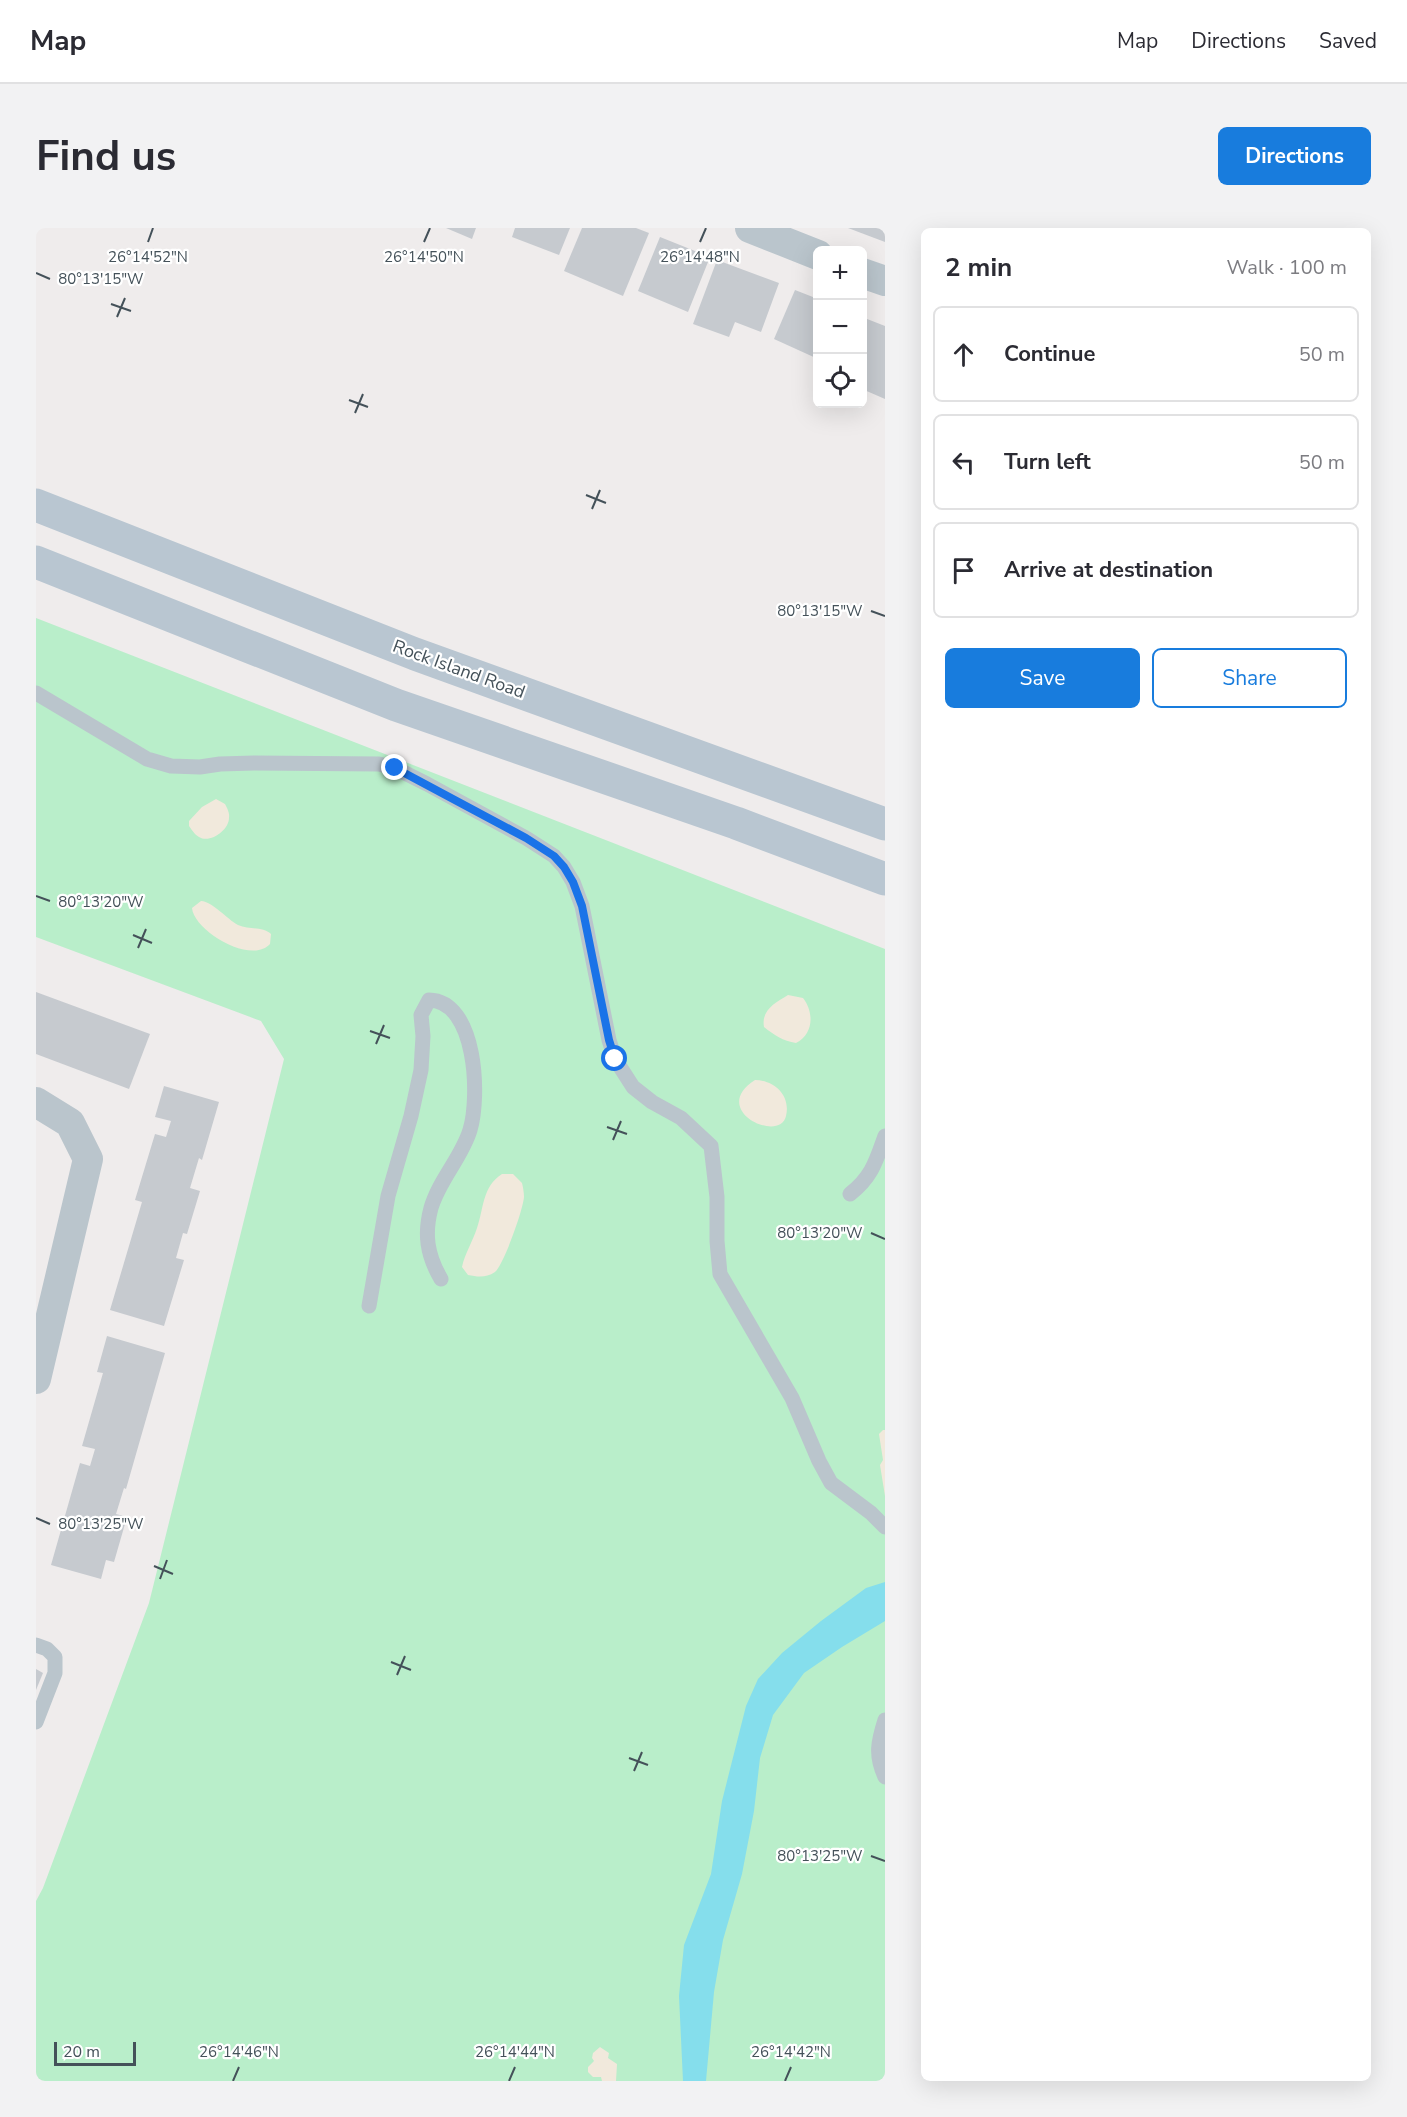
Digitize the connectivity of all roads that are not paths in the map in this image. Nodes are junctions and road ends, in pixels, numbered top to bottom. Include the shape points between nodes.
1 (750, 228) edge
2 (813, 253) edge
3 (867, 275) edge
4 (885, 281) edge
5 (36, 504) edge
6 (36, 562) edge
7 (36, 693) edge
8 (885, 824) edge
9 (885, 879) edge
10 (36, 1102) edge
11 (885, 1136) edge
12 (850, 1194) dead end
13 (441, 1279) dead end
14 (369, 1306) dead end
15 (36, 1379) edge
16 (885, 1527) edge
17 (36, 1646) edge
18 (885, 1720) edge
19 (36, 1722) edge
20 (885, 1777) edge

1 - 2 street
3 - 4 street
5 - 8 main road, Rock Island Road via 415,654
6 - 9 main road via 396,705
7 - 16 lane via 147,759 171,766 361,762 387,766 554,856 573,882 582,906 615,1059 633,1087 681,1118 711,1146 720,1274 792,1398 831,1483
10 - 15 street via 70,1122 88,1159
11 - 12 lane via 871,1172
13 - 14 lane via 430,1261 427,1234 431,1208 470,1131 475,1104 467,1033 451,1009 438,1000 429,1000 421,1015 421,1070 388,1196
17 - 19 lane via 55,1657 55,1673
18 - 20 lane via 878,1743 879,1764

